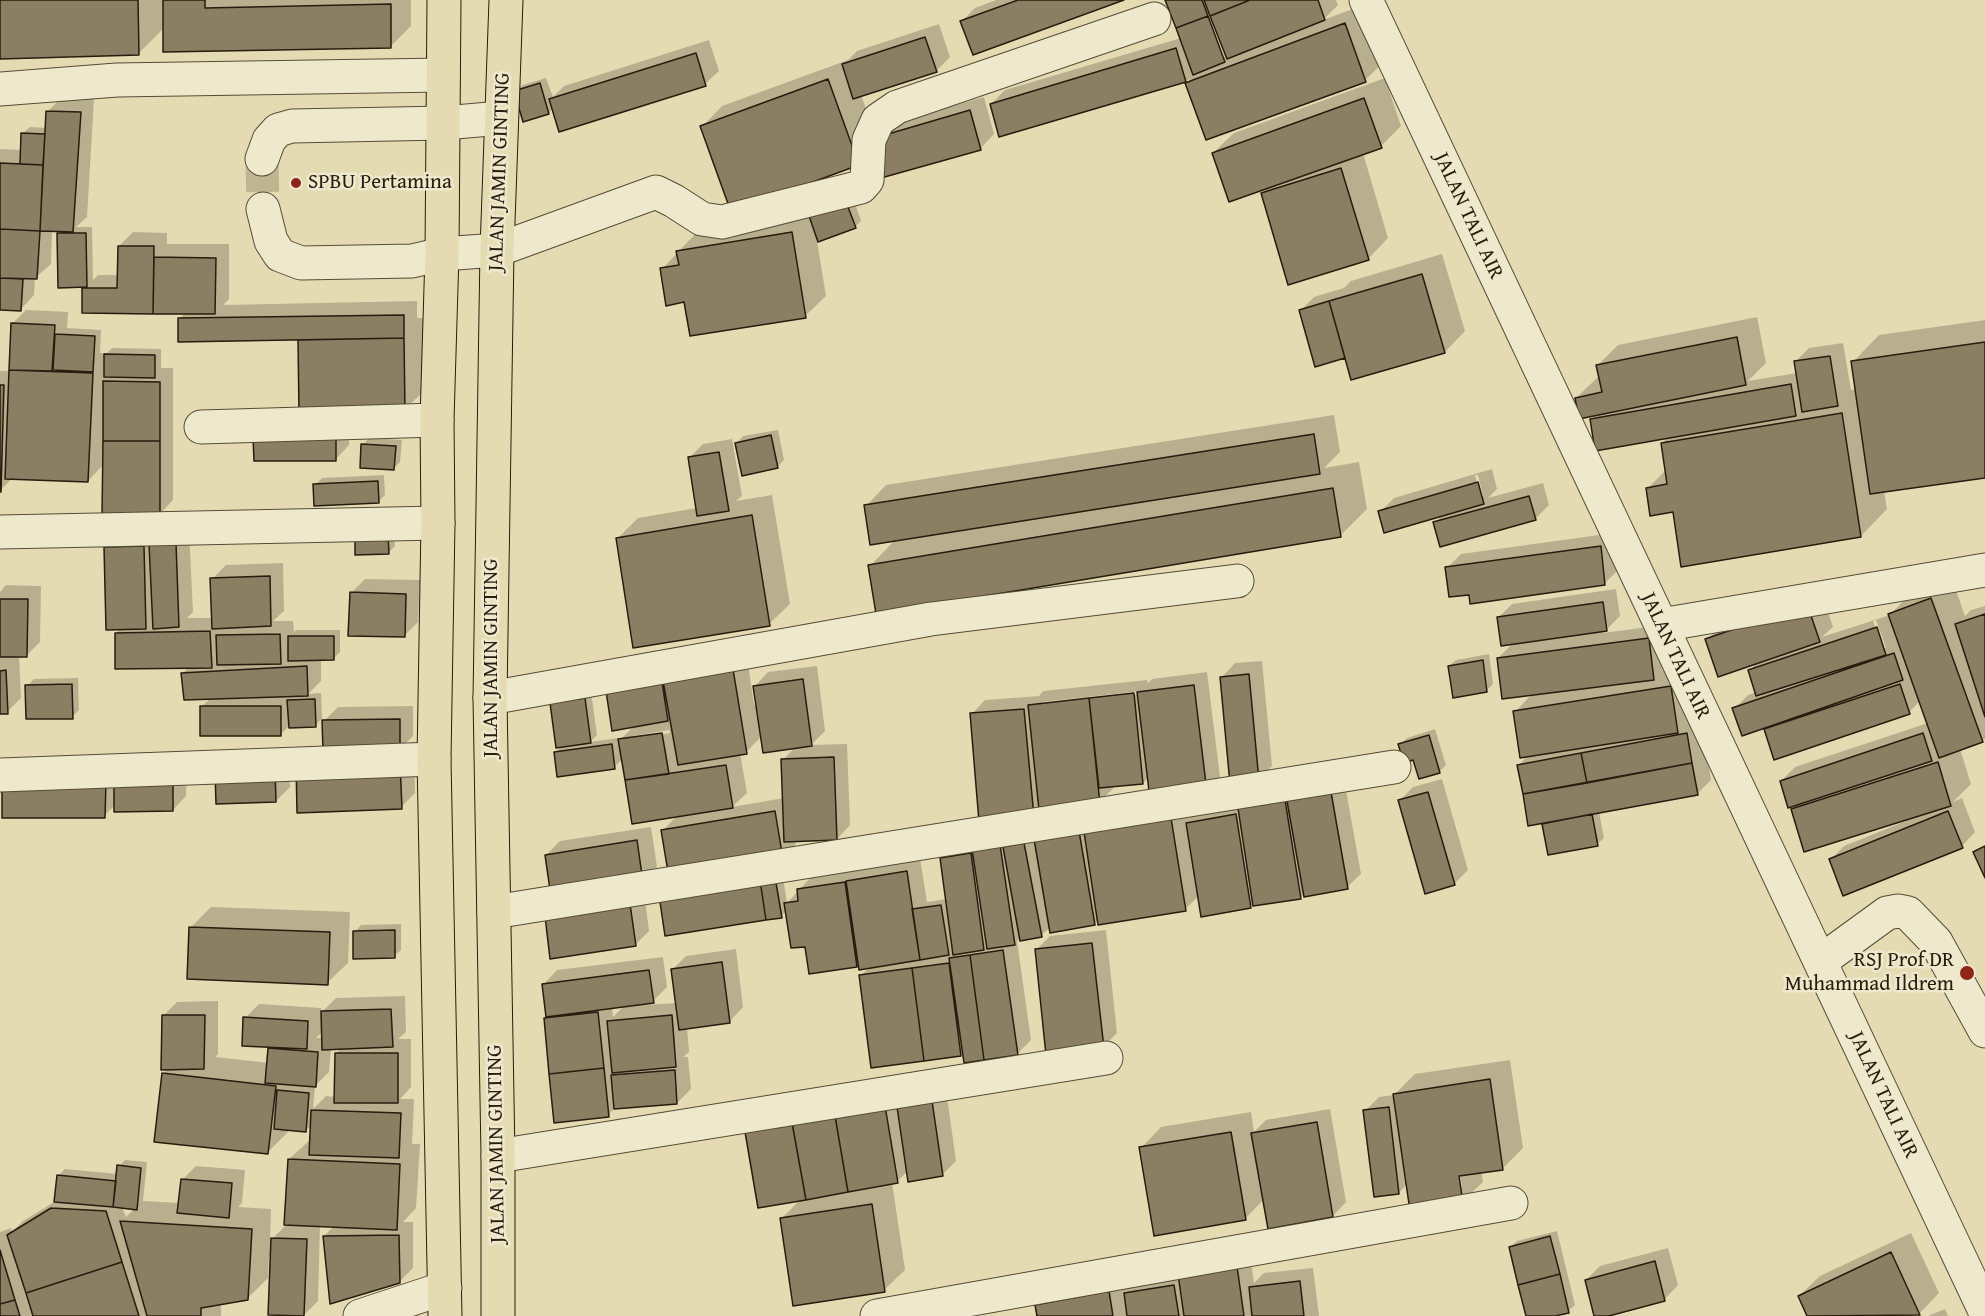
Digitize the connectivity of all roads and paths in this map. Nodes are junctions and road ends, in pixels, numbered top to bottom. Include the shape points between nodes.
1 (444, 0) edge
2 (506, 0) edge
3 (1366, 0) edge
4 (1154, 19) dead end
5 (443, 75) junction
6 (0, 89) edge
7 (501, 118) junction
8 (444, 123) junction
9 (262, 159) tunnel mouth
10 (263, 209) tunnel mouth
11 (498, 250) junction
12 (442, 254) junction
13 (437, 420) junction
14 (201, 427) dead end
15 (438, 523) junction
16 (0, 532) edge
17 (1985, 570) edge
18 (1237, 581) dead end
19 (1661, 625) junction
20 (490, 698) junction
21 (434, 759) junction
22 (1394, 767) dead end
23 (0, 775) edge
24 (494, 912) junction
25 (1821, 961) junction
26 (1985, 1031) edge
27 (1106, 1058) dead end
28 (498, 1156) junction
29 (1511, 1203) dead end
30 (445, 1302) edge
31 (1985, 1311) edge
32 (360, 1316) edge
33 (498, 1316) edge
34 (877, 1316) edge

1 - 5 highway
2 - 7 highway, JALAN JAMIN GINTING
3 - 19 street, JALAN TALI AIR
4 - 11 street via 897,107 878,120 869,140 867,180 861,187 722,222 702,219 656,192
5 - 6 street via 117,80
5 - 8 highway
7 - 8 street
7 - 11 highway, JALAN JAMIN GINTING
8 - 9 street via 292,126 278,130
8 - 12 highway
10 - 12 street via 271,241 280,255 301,263 412,261
11 - 12 street
11 - 20 highway, JALAN JAMIN GINTING
12 - 13 highway
13 - 14 street
13 - 15 highway
15 - 16 street
15 - 21 highway
17 - 19 street
18 - 20 street via 932,618
19 - 25 street, JALAN TALI AIR
20 - 24 highway, JALAN JAMIN GINTING
21 - 23 street
21 - 30 highway
22 - 24 street
24 - 28 highway, JALAN JAMIN GINTING
25 - 26 street via 1887,913 1908,914 1936,942
25 - 31 street, JALAN TALI AIR
27 - 28 street
28 - 33 highway, JALAN JAMIN GINTING
29 - 34 street
30 - 32 street

